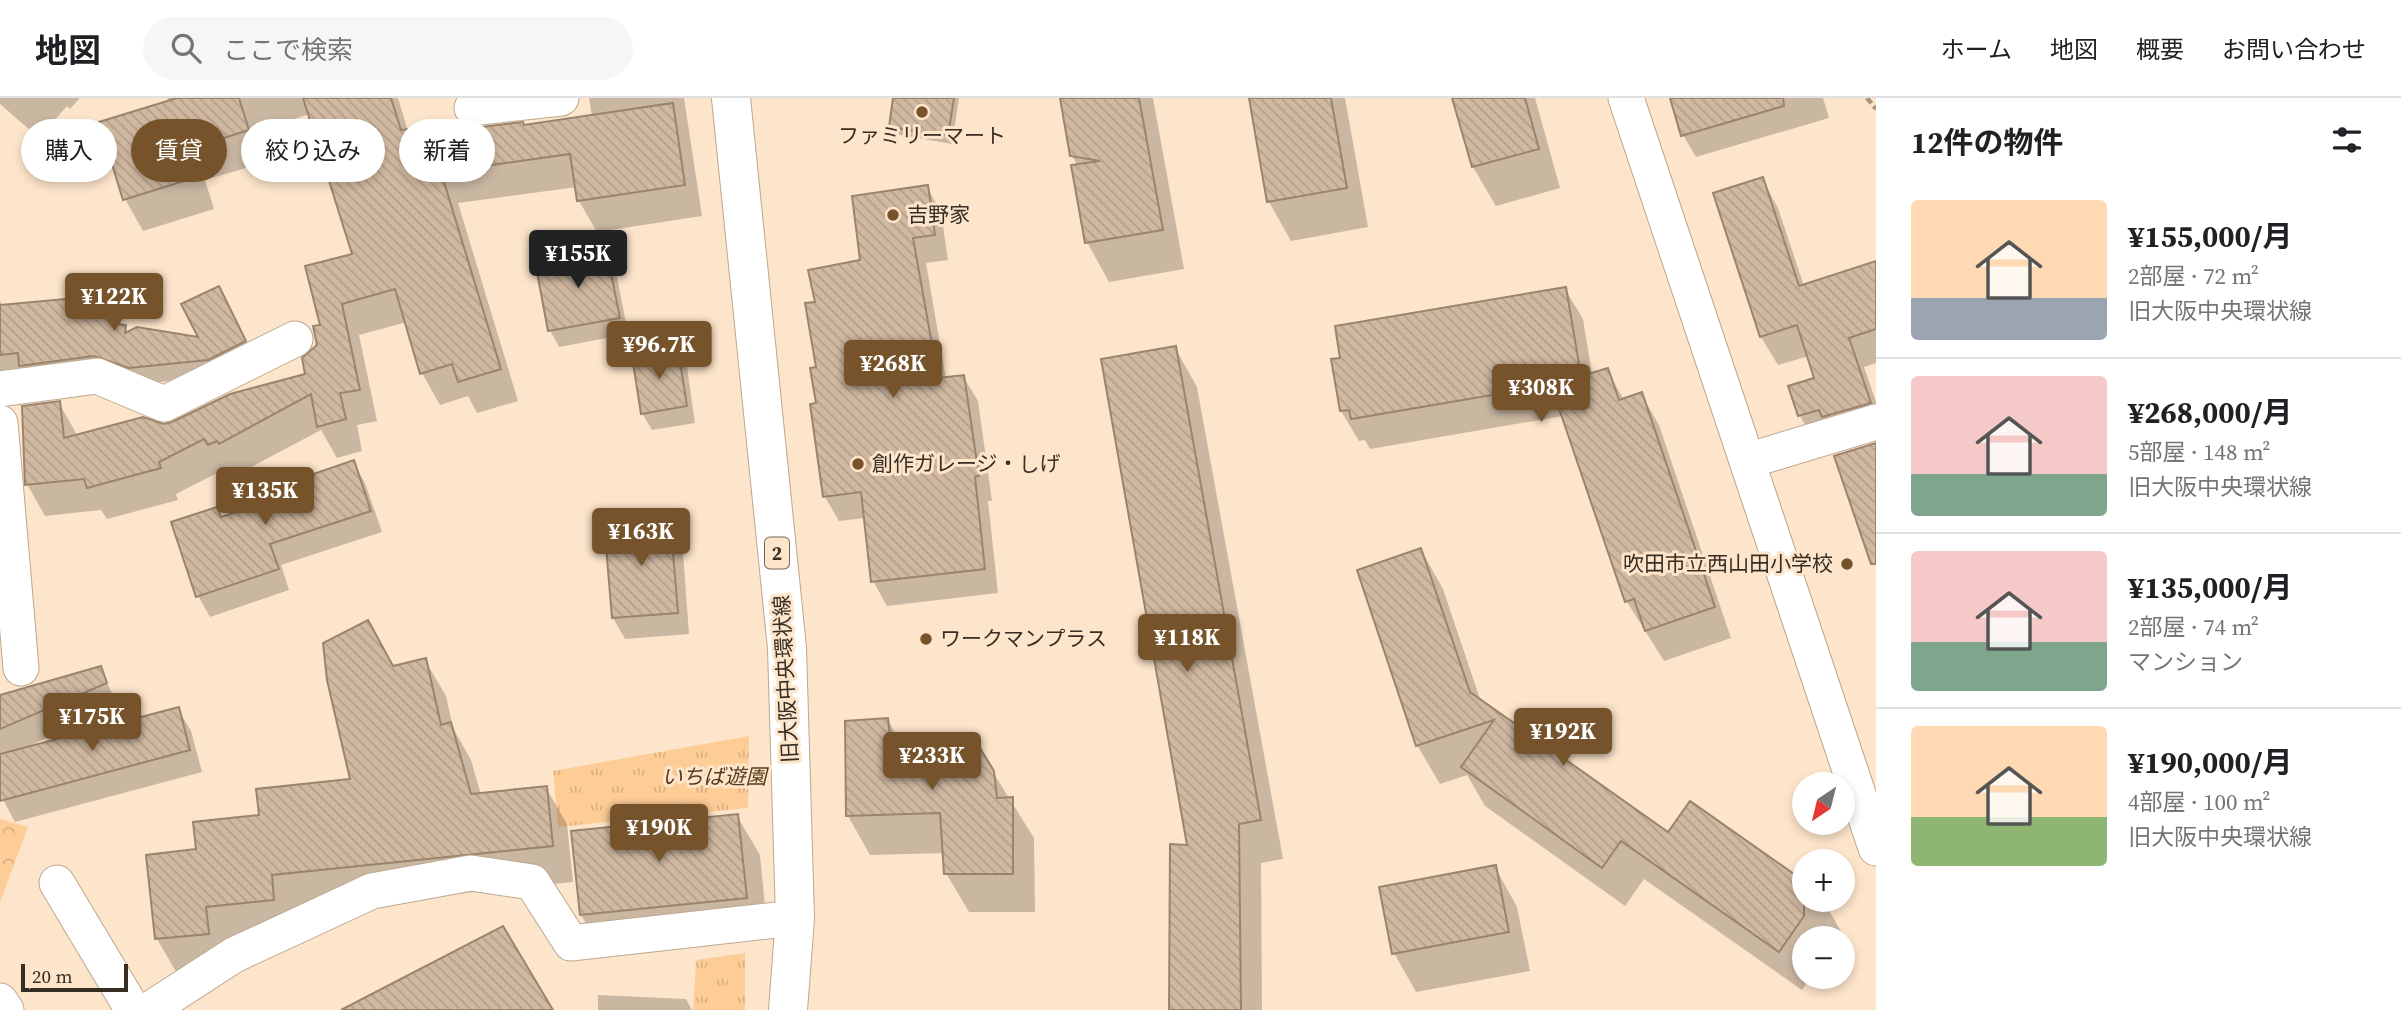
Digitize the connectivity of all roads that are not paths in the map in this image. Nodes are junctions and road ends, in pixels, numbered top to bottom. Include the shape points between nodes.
1 (561, 98) edge
2 (731, 98) edge
3 (1626, 98) edge
4 (472, 108) dead end
5 (295, 339) dead end
6 (0, 389) edge
7 (1876, 422) edge
8 (0, 423) edge
9 (1747, 461) junction
10 (21, 668) dead end
11 (1873, 832) edge
12 (57, 883) dead end
13 (795, 918) junction
14 (0, 1001) edge
15 (6, 1010) edge
16 (133, 1010) edge
17 (149, 1010) edge
18 (788, 1010) edge

1 - 4 street
2 - 13 main road, 旧大阪中央環状線 / 2 via 787,648
3 - 9 street
5 - 6 street via 164,404 97,376
7 - 9 street
8 - 10 street
9 - 11 street
12 - 16 street
13 - 17 street via 571,943 532,882 471,873 372,891 234,955
13 - 18 main road, 旧大阪中央環状線 / 2
14 - 15 street

